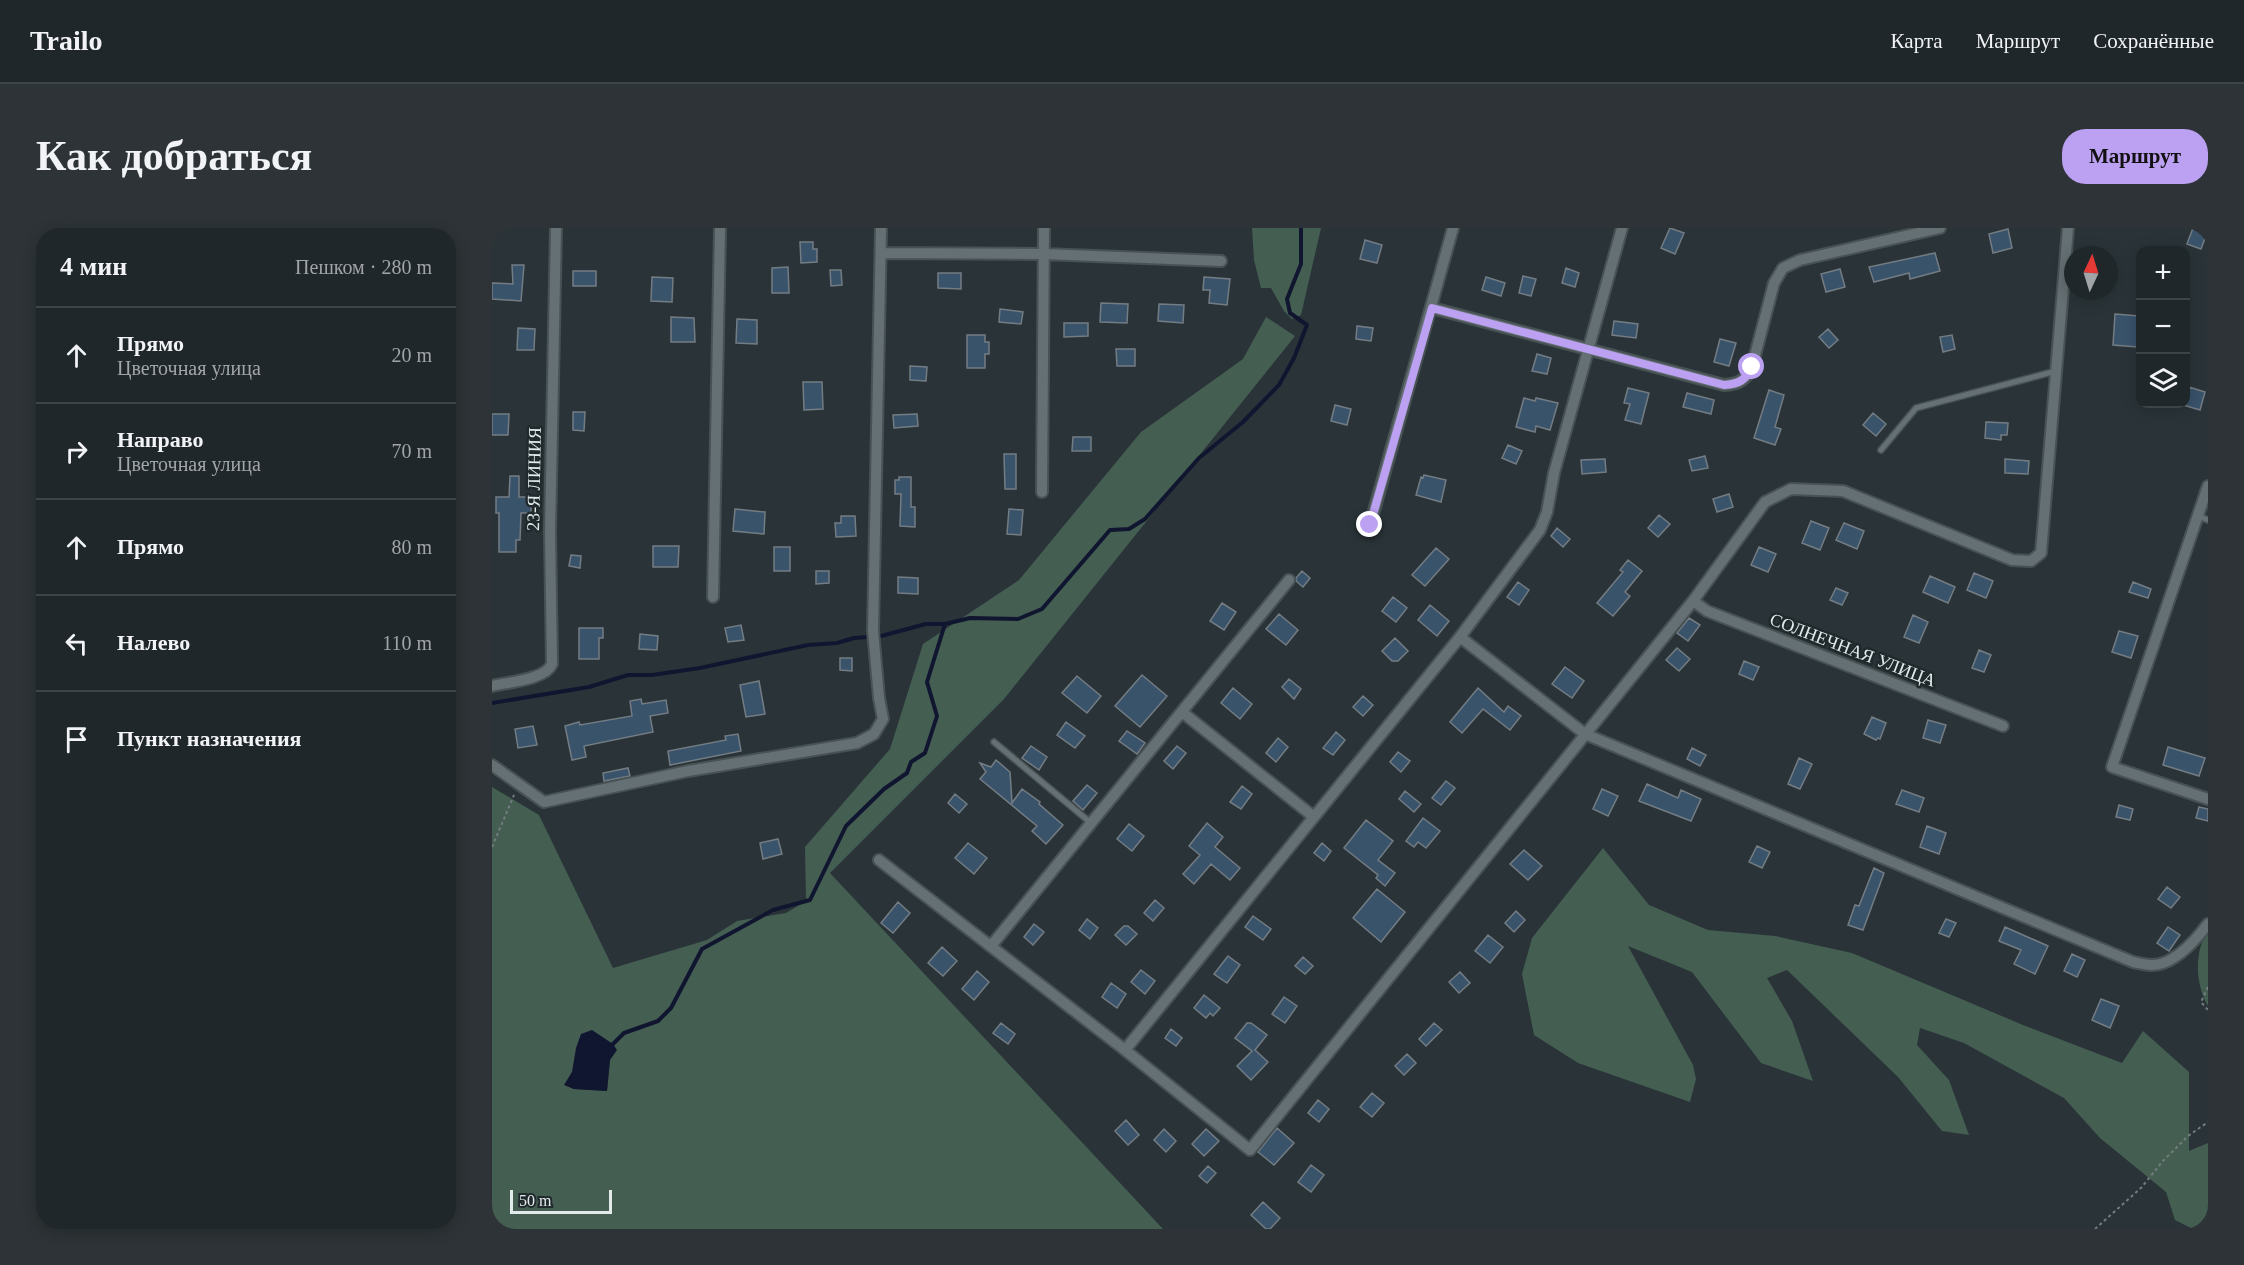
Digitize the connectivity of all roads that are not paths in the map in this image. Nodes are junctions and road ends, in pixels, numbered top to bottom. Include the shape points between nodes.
1 (556, 228) edge
2 (720, 228) edge
3 (881, 228) edge
4 (1044, 228) edge
5 (1453, 228) edge
6 (1622, 228) edge
7 (1940, 228) edge
8 (2068, 228) edge
9 (882, 254) junction
10 (1044, 254) junction
11 (1221, 261) dead end
12 (1432, 308) junction
13 (1589, 349) junction
14 (2056, 371) junction
15 (1881, 450) dead end
16 (2208, 486) edge
17 (1042, 492) dead end
18 (2203, 518) edge
19 (1370, 525) dead end
20 (1289, 580) dead end
21 (713, 597) dead end
22 (1693, 601) junction
23 (1460, 637) junction
24 (492, 686) edge
25 (1182, 712) junction
26 (2003, 726) dead end
27 (1585, 734) junction
28 (994, 742) dead end
29 (492, 765) edge
30 (2208, 799) edge
31 (1314, 817) junction
32 (1091, 823) junction
33 (879, 860) dead end
34 (2208, 924) edge
35 (990, 946) junction
36 (1125, 1050) junction

1 - 24 street, 23-Я ЛИНИЯ via 550,532 552,664 541,675
2 - 21 street
3 - 9 street
4 - 10 street
5 - 12 street
6 - 13 street
7 - 13 street via 1800,260 1784,268 1774,284 1752,367 1747,377 1736,384 1724,385
8 - 14 street
9 - 10 street
9 - 29 street via 873,646 883,720 874,735 857,742 688,771 544,802
10 - 11 street
10 - 17 street
12 - 13 street
12 - 19 street
13 - 23 street via 1540,530
14 - 15 lane via 1916,408
14 - 22 street via 2041,553 2031,561 2012,560 1843,491 1791,489 1765,502
16 - 18 street
18 - 30 street via 2112,767
20 - 25 street
22 - 26 street, СОЛНЕЧНАЯ УЛИЦА via 1707,611
22 - 27 street
23 - 27 street
23 - 31 street
25 - 31 street
25 - 32 street
27 - 34 street via 2133,962 2163,963 2191,946
27 - 36 street via 1250,1150
28 - 32 lane
31 - 36 street
32 - 35 street
33 - 35 street
35 - 36 street

